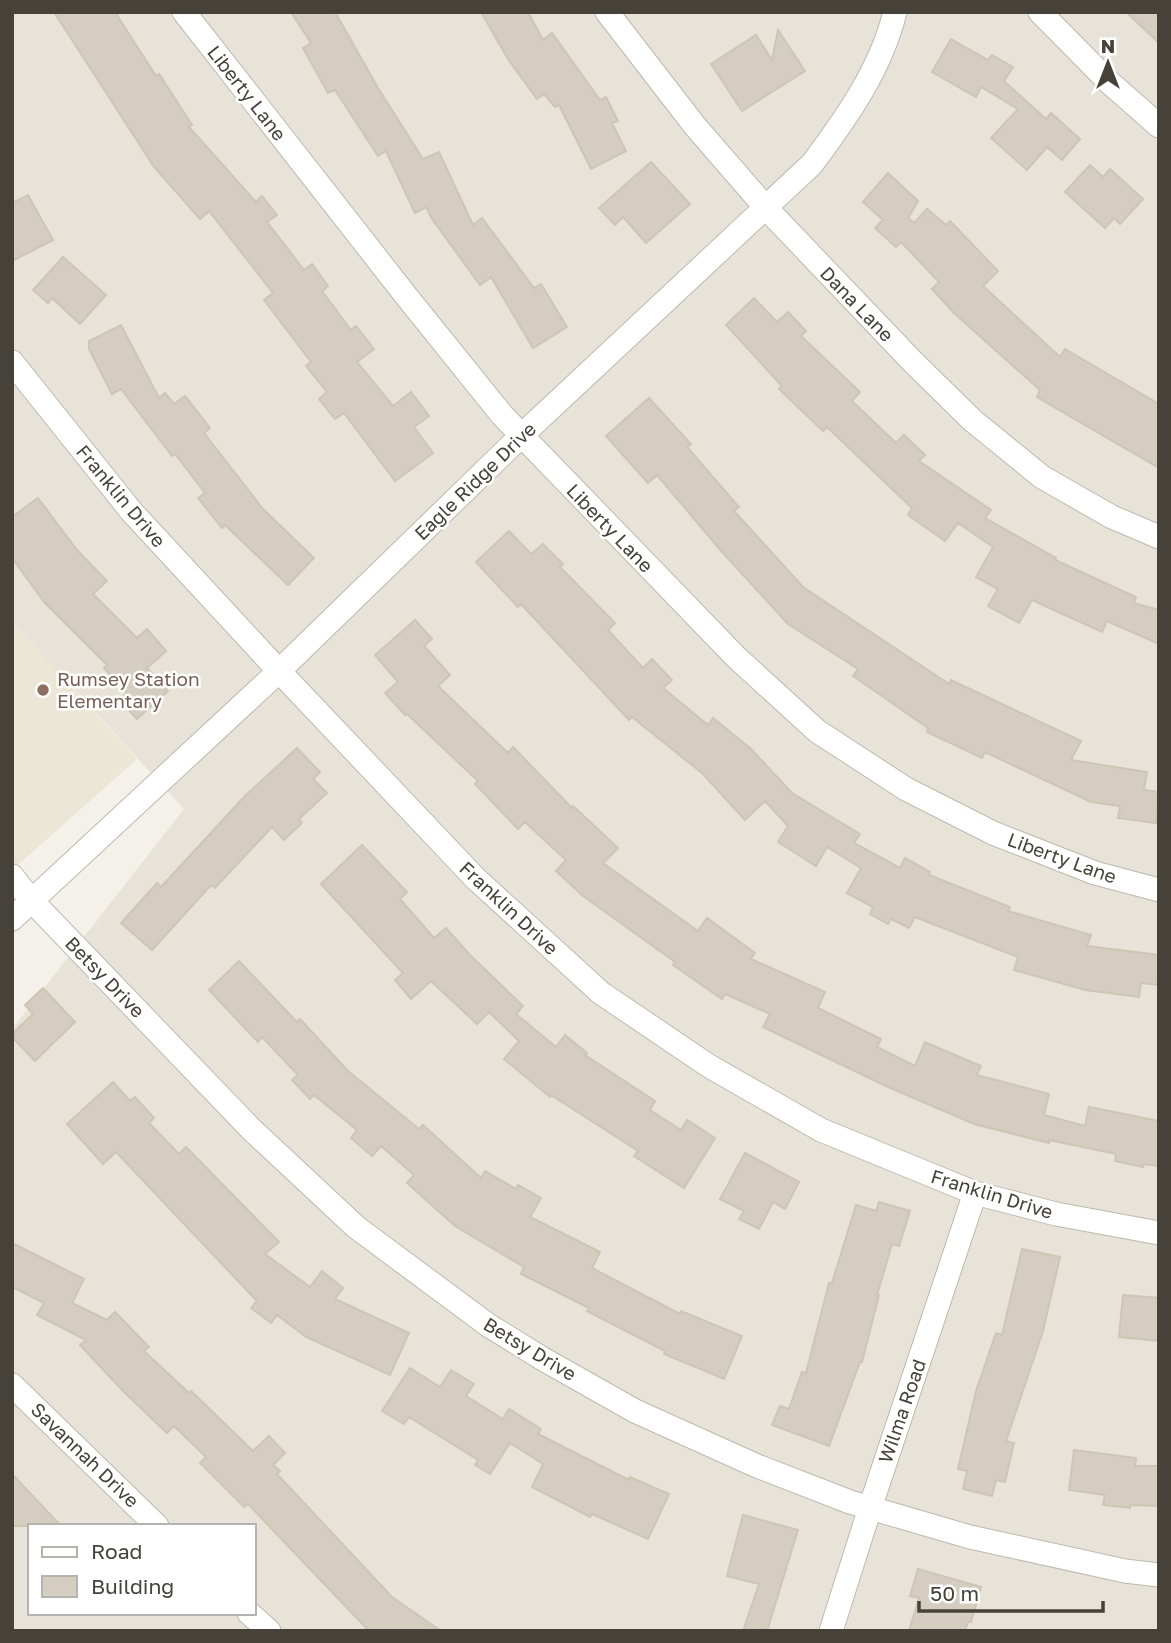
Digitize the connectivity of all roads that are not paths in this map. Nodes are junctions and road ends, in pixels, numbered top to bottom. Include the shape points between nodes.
1 (184, 12) edge
2 (607, 12) edge
3 (895, 12) edge
4 (1040, 12) edge
5 (1159, 126) edge
6 (766, 208) junction
7 (12, 362) edge
8 (522, 435) junction
9 (1159, 537) edge
10 (279, 671) junction
11 (12, 876) edge
12 (1159, 890) edge
13 (31, 900) junction
14 (12, 919) edge
15 (975, 1193) junction
16 (1159, 1233) edge
17 (12, 1385) edge
18 (870, 1508) junction
19 (155, 1524) edge
20 (1159, 1575) edge
21 (251, 1615) edge
22 (269, 1631) edge
23 (831, 1631) edge

1 - 8 street, Liberty Lane via 407,297
2 - 6 street, Dana Lane
3 - 6 street, Eagle Ridge Drive via 888,41 849,115 812,164
4 - 5 street
6 - 8 street, Eagle Ridge Drive
6 - 9 street, Dana Lane via 972,420 1042,477 1112,517
7 - 10 street, Franklin Drive via 131,511
8 - 10 street, Eagle Ridge Drive
8 - 12 street, Liberty Lane via 736,657 817,731 906,789 993,833 1095,873
10 - 13 street, Eagle Ridge Drive
10 - 15 street, Franklin Drive via 476,879 601,993 709,1066 821,1130
11 - 13 street, Betsy Drive
13 - 14 street, Eagle Ridge Drive
13 - 18 street, Betsy Drive via 251,1129 356,1227 488,1325 635,1411 757,1466
15 - 16 street, Franklin Drive
15 - 18 street, Wilma Road
17 - 19 street, Savannah Drive
18 - 20 street, Betsy Drive via 970,1537
18 - 23 street, Wilma Road
21 - 22 street

